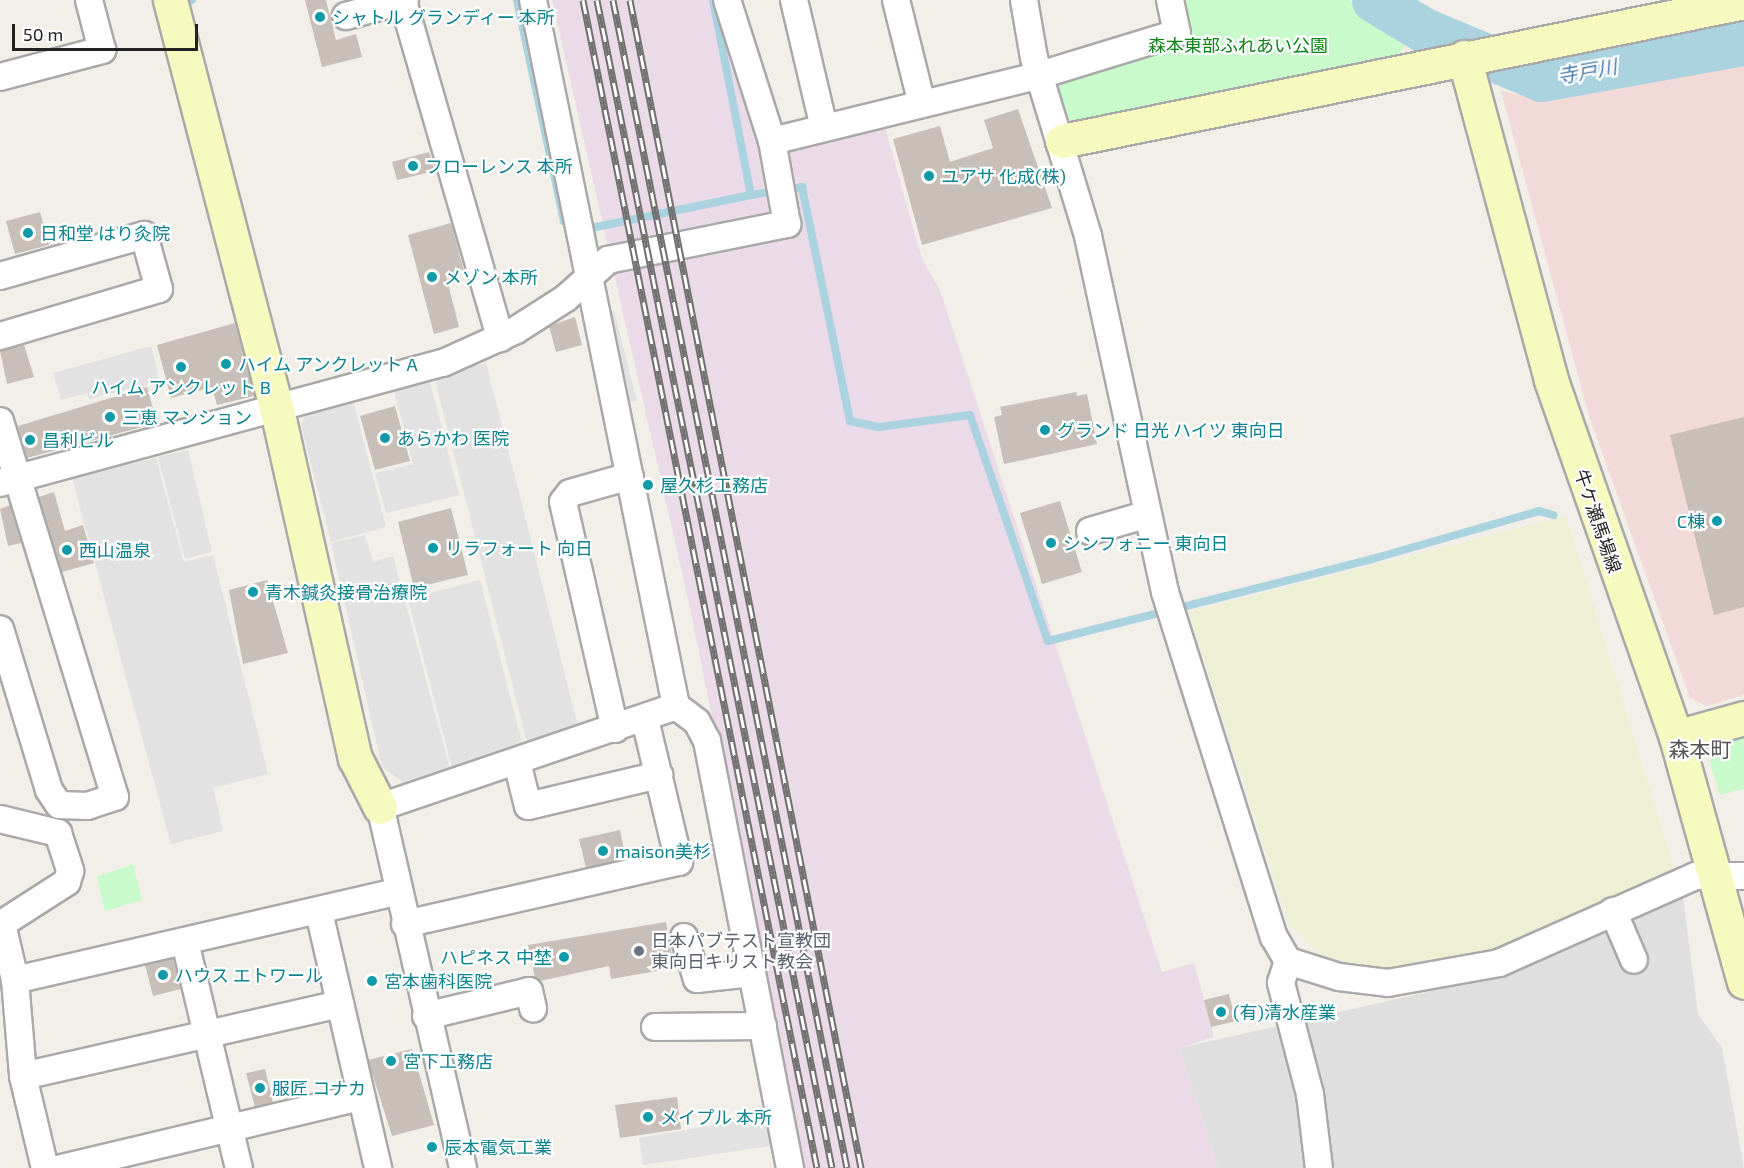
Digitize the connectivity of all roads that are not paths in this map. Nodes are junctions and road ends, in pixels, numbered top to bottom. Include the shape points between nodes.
1 (89, 0) edge
2 (170, 0) edge
3 (404, 0) edge
4 (533, 0) edge
5 (727, 0) edge
6 (794, 0) edge
7 (896, 0) edge
8 (1024, 0) edge
9 (1170, 0) edge
10 (1744, 2) edge
11 (346, 16) dead end
12 (1464, 57) junction
13 (1040, 75) junction
14 (0, 77) edge
15 (922, 104) junction
16 (824, 128) junction
17 (772, 141) junction
18 (1062, 141) junction
19 (0, 276) edge
20 (590, 279) junction
21 (0, 336) edge
22 (501, 338) junction
23 (277, 410) junction
24 (0, 421) edge
25 (630, 476) junction
26 (7, 481) edge
27 (1148, 514) junction
28 (1090, 531) dead end
29 (0, 629) edge
30 (676, 706) junction
31 (1744, 718) edge
32 (645, 719) junction
33 (615, 729) junction
34 (1676, 737) junction
35 (517, 762) junction
36 (659, 775) junction
37 (380, 807) junction
38 (0, 819) edge
39 (1731, 876) edge
40 (397, 892) junction
41 (1613, 911) junction
42 (319, 912) junction
43 (405, 924) junction
44 (1, 925) edge
45 (684, 937) dead end
46 (185, 942) junction
47 (1634, 960) dead end
48 (1288, 961) junction
49 (752, 973) junction
50 (15, 980) junction
51 (1744, 982) edge
52 (340, 1004) junction
53 (533, 1009) dead end
54 (426, 1016) junction
55 (763, 1026) junction
56 (655, 1027) dead end
57 (208, 1035) junction
58 (23, 1076) junction
59 (361, 1097) junction
60 (230, 1129) junction
61 (45, 1168) edge
62 (62, 1168) edge
63 (239, 1168) edge
64 (378, 1168) edge
65 (463, 1168) edge
66 (790, 1168) edge
67 (1319, 1168) edge

1 - 14 street via 102,50
2 - 23 street
3 - 11 street
3 - 22 street
4 - 20 street
5 - 17 street
6 - 16 street
7 - 15 street
8 - 13 street
9 - 13 street via 1177,33
10 - 12 street
12 - 18 street
12 - 34 street, 牛ケ瀬馬場線 via 1551,380
13 - 15 street
13 - 18 street
15 - 16 street
16 - 17 street
17 - 20 street via 787,224 608,260
18 - 27 street via 1088,236
19 - 21 street via 144,236 159,289
20 - 22 street
20 - 25 street
22 - 23 street via 443,363
23 - 26 street
23 - 37 street via 355,758
24 - 26 street
25 - 30 street
25 - 33 street via 570,493 562,502
26 - 29 street via 115,797 88,806 59,805 49,790
27 - 28 street
27 - 48 street via 1168,604 1274,938
30 - 32 street
30 - 49 street via 697,722 706,741
31 - 34 street
32 - 33 street
32 - 36 street
33 - 35 street
34 - 39 street, 牛ケ瀬馬場線
35 - 36 street via 528,806
35 - 37 street
36 - 43 street via 679,862
37 - 40 street
38 - 44 street via 58,833 70,871 67,882
39 - 41 street via 1695,876
39 - 51 street, 牛ケ瀬馬場線
40 - 42 street
40 - 43 street
41 - 47 street
41 - 48 street via 1499,963 1388,983 1339,977
42 - 46 street
42 - 52 street
43 - 54 street
44 - 50 street
45 - 49 street via 698,980
46 - 50 street
46 - 57 street
48 - 67 street via 1281,983 1310,1094
49 - 55 street
50 - 58 street
52 - 57 street
52 - 59 street
53 - 54 street via 529,991
54 - 65 street
55 - 56 street
55 - 66 street
57 - 58 street
57 - 60 street
58 - 61 street
59 - 60 street
59 - 64 street
60 - 62 street
60 - 63 street

